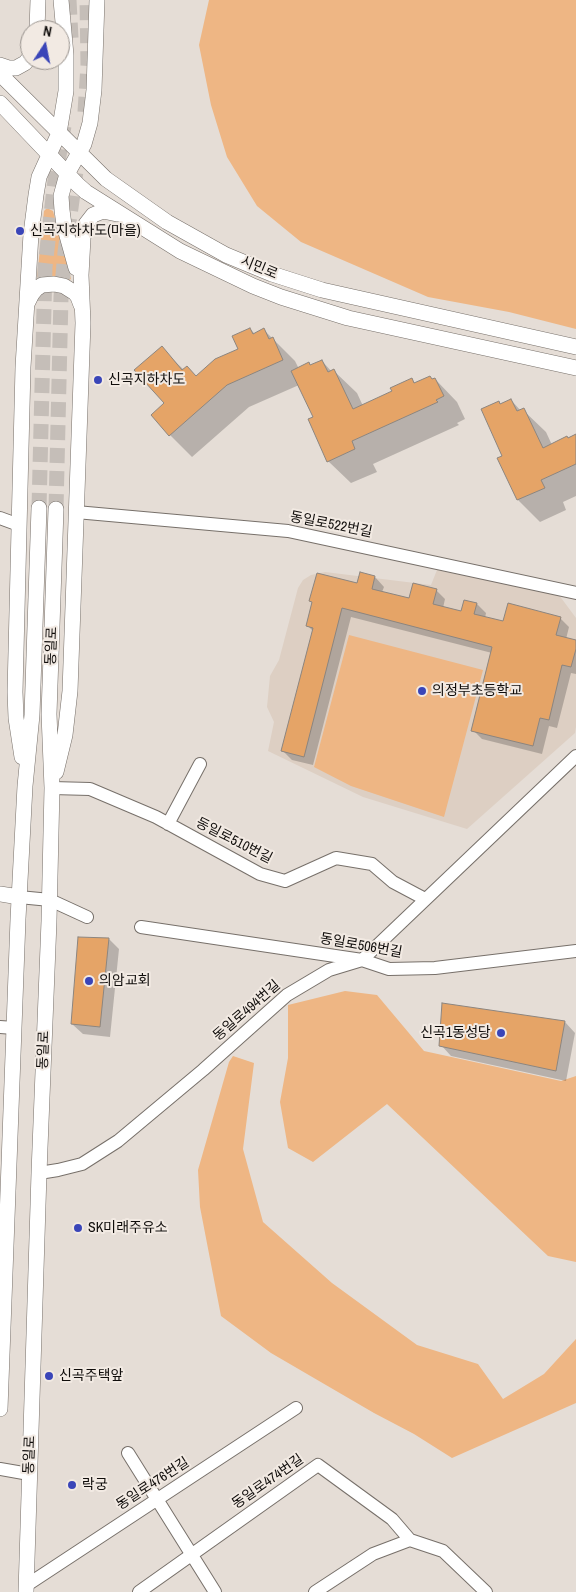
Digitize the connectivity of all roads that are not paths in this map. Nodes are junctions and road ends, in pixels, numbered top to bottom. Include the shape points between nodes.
1 (38, 0) edge
2 (61, 0) edge
3 (97, 0) edge
4 (37, 20) edge
5 (0, 65) edge
6 (20, 66) edge
7 (0, 74) edge
8 (0, 104) edge
9 (59, 133) junction
10 (79, 153) junction
11 (50, 155) junction
12 (67, 174) junction
13 (132, 222) junction
14 (81, 288) junction
15 (26, 308) junction
16 (82, 309) junction
17 (576, 347) edge
18 (576, 368) edge
19 (39, 508) tunnel mouth
20 (56, 509) tunnel mouth
21 (76, 512) junction
22 (0, 518) edge
23 (20, 525) junction
24 (576, 592) edge
25 (575, 759) edge
26 (200, 764) dead end
27 (25, 786) junction
28 (52, 788) junction
29 (168, 824) junction
30 (0, 894) edge
31 (19, 897) junction
32 (425, 899) junction
33 (50, 900) junction
34 (87, 918) dead end
35 (141, 927) dead end
36 (576, 951) edge
37 (362, 960) junction
38 (7, 1027) edge
39 (38, 1173) junction
40 (296, 1408) dead end
41 (0, 1409) edge
42 (128, 1453) dead end
43 (0, 1469) edge
44 (30, 1474) junction
45 (157, 1499) junction
46 (410, 1540) junction
47 (191, 1555) junction
48 (27, 1588) edge
49 (139, 1592) edge
50 (215, 1592) edge
51 (315, 1592) edge
52 (486, 1592) edge

1 - 4 street
2 - 9 street via 67,76
3 - 10 street via 92,112
5 - 6 street via 9,68
7 - 9 street, 시민로
8 - 11 street, 시민로
9 - 10 street, 시민로
9 - 11 street
10 - 12 street
10 - 17 street, 시민로 via 106,178 167,222 226,255 272,274 346,297
11 - 12 street, 시민로
11 - 15 street via 39,178 36,195
12 - 13 street, 시민로 via 86,192
12 - 14 street via 61,196 62,210
13 - 14 street via 107,211 90,218 83,238
13 - 18 street, 시민로 via 223,272 309,307
14 - 16 street
15 - 16 street via 36,289 54,284 75,293
15 - 23 street
16 - 21 street
19 - 27 street, 동일로 via 32,715
20 - 28 street, 동일로 via 49,714
21 - 24 street, 동일로522번길 via 288,531
21 - 28 street via 70,691 65,735
22 - 23 street
23 - 27 street via 16,718
25 - 32 street, 동일로494번길
26 - 29 street
27 - 31 street, 동일로
28 - 29 street, 동일로510번길 via 90,789
28 - 33 street, 동일로
29 - 32 street, 동일로510번길 via 260,874 285,881 336,858 372,864 393,882
30 - 31 street
31 - 33 street
31 - 38 street, 동일로
32 - 37 street, 동일로494번길
33 - 34 street
33 - 39 street, 동일로
35 - 37 street, 동일로506번길
36 - 37 street, 동일로506번길 via 421,969 389,969
37 - 39 street, 동일로494번길 via 329,970 287,995 118,1141 82,1164
38 - 41 street, 동일로
39 - 44 street, 동일로
40 - 45 street, 동일로476번길
42 - 45 street
43 - 44 street
44 - 48 street, 동일로
45 - 47 street
45 - 48 street, 동일로476번길
46 - 47 street, 동일로474번길 via 392,1519 318,1465
46 - 51 street via 373,1554
46 - 52 street via 443,1551
47 - 49 street, 동일로474번길
47 - 50 street

